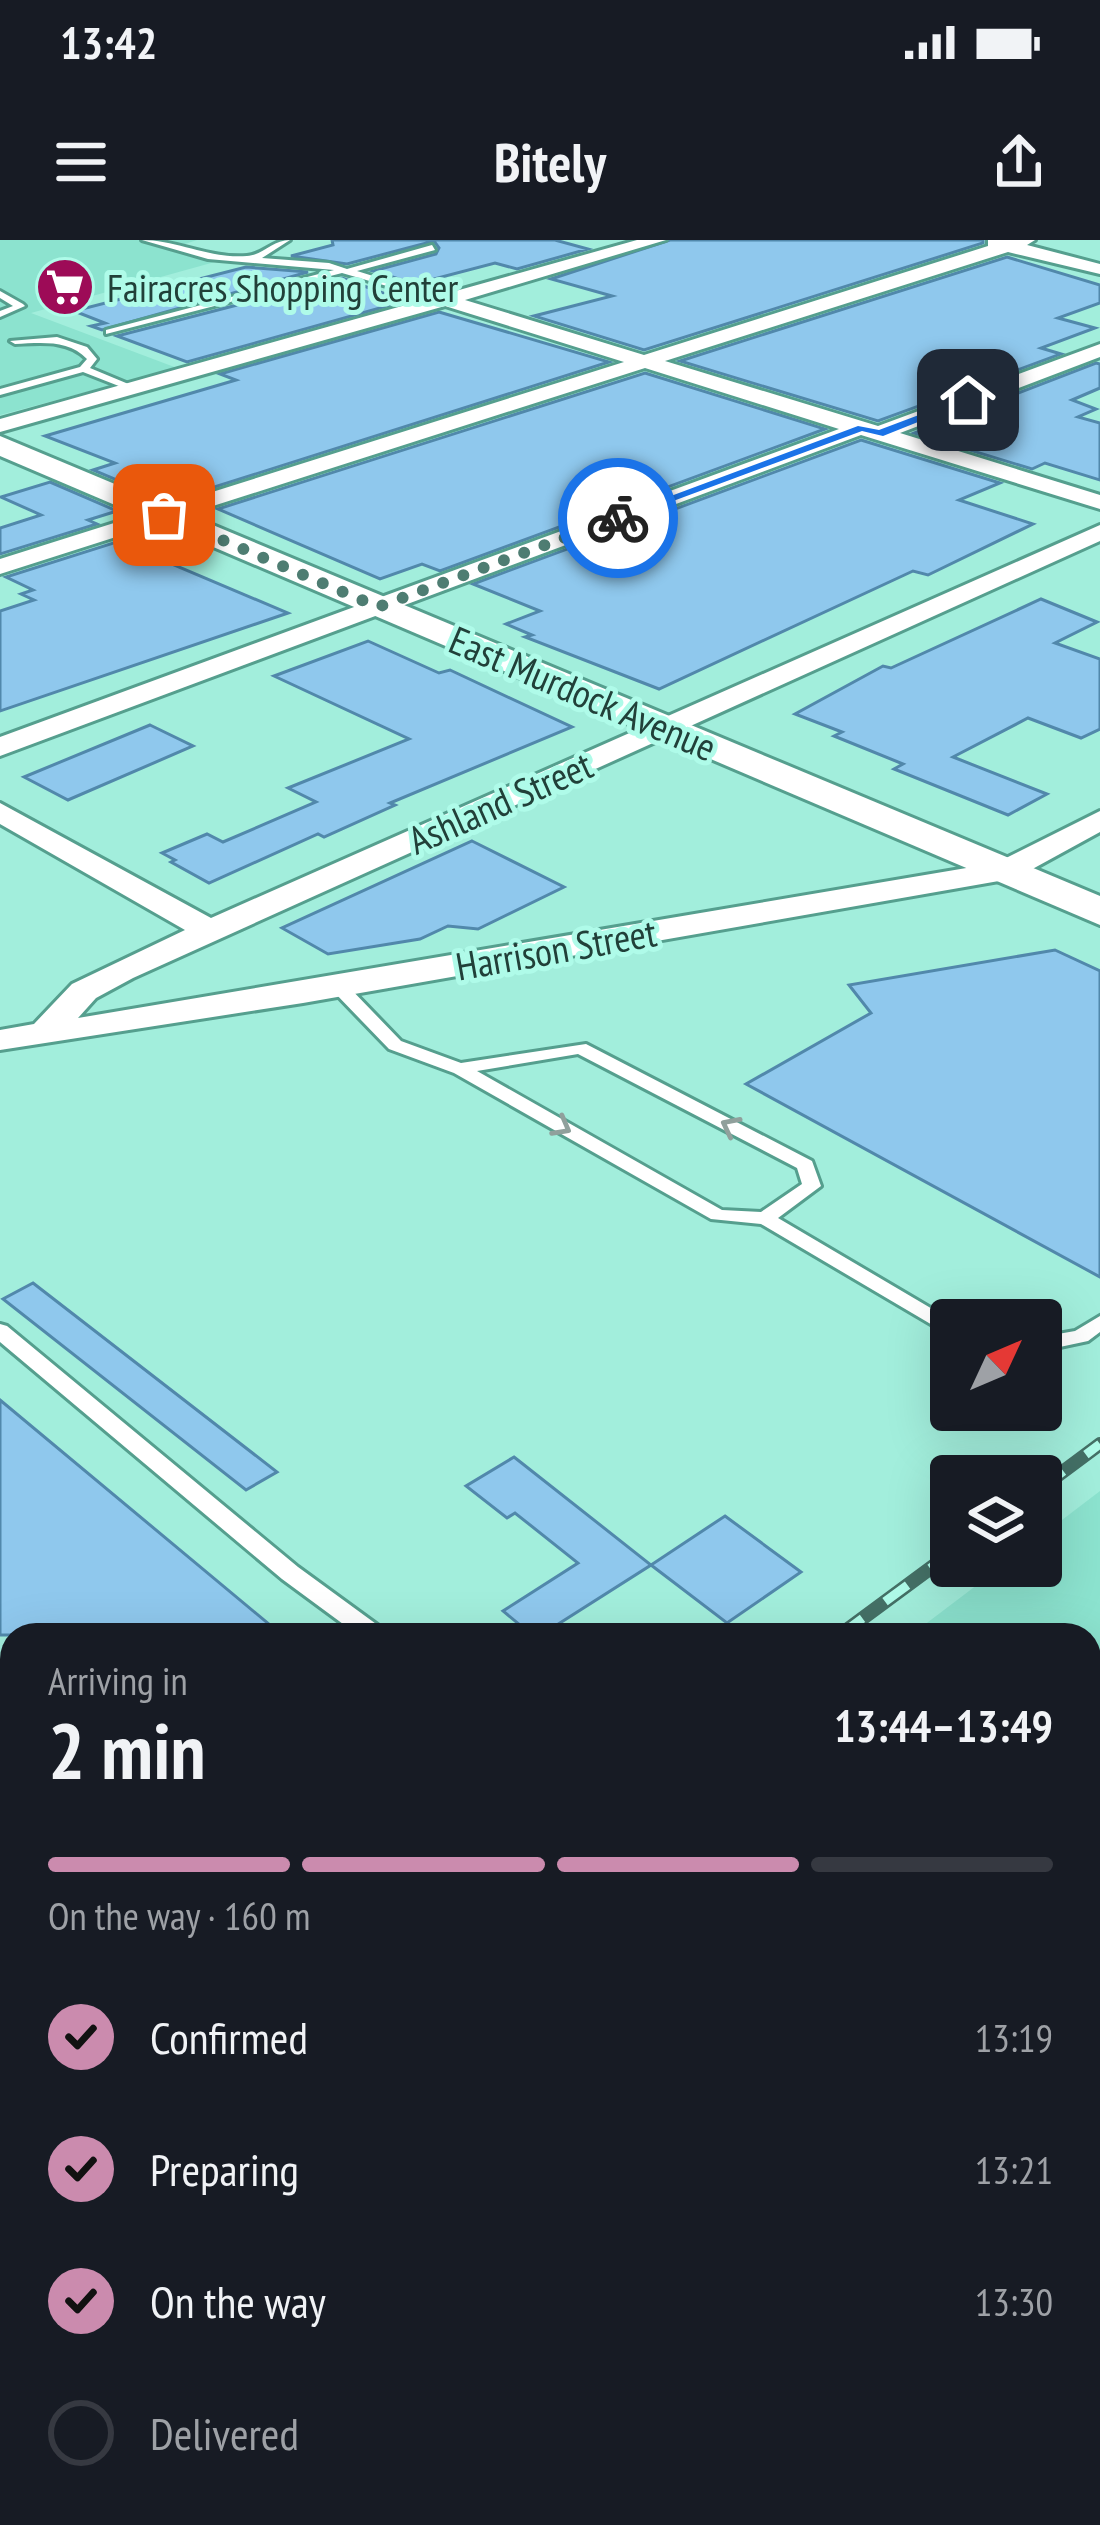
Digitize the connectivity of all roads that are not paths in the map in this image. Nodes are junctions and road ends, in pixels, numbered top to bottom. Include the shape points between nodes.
1 (146, 240) edge
2 (286, 240) edge
3 (657, 240) edge
4 (982, 240) edge
5 (624, 243) edge
6 (1017, 243) edge
7 (432, 248) dead end
8 (254, 259) junction
9 (1100, 269) edge
10 (347, 270) junction
11 (0, 294) edge
12 (445, 300) junction
13 (0, 314) edge
14 (110, 332) dead end
15 (0, 335) edge
16 (15, 340) junction
17 (0, 345) edge
18 (1100, 350) edge
19 (645, 360) junction
20 (84, 369) junction
21 (134, 388) junction
22 (0, 392) edge
23 (0, 426) edge
24 (871, 431) junction
25 (0, 445) edge
26 (1100, 502) edge
27 (164, 515) junction
28 (1100, 532) edge
29 (0, 567) edge
30 (378, 607) junction
31 (665, 728) junction
32 (0, 747) edge
33 (0, 812) edge
34 (1100, 820) edge
35 (1005, 871) junction
36 (1100, 912) edge
37 (210, 931) junction
38 (339, 987) junction
39 (46, 1032) junction
40 (0, 1040) edge
41 (460, 1069) junction
42 (765, 1218) junction
43 (930, 1316) edge
44 (1100, 1322) edge
45 (0, 1331) edge
46 (1062, 1340) edge
47 (359, 1623) edge

1 - 8 lane
2 - 8 lane
3 - 5 street
4 - 6 street
5 - 12 street
6 - 9 street
6 - 19 street
7 - 10 lane
8 - 10 lane
10 - 12 lane
10 - 14 lane
11 - 13 lane via 20,306
12 - 19 street
12 - 21 street
15 - 16 lane
16 - 17 lane
16 - 20 lane via 71,344 92,359
18 - 24 street
19 - 24 street
19 - 27 street
20 - 21 lane
20 - 22 lane
21 - 23 street
24 - 26 street
24 - 30 street
25 - 27 main road, East Murdock Avenue
27 - 29 street
27 - 30 main road, East Murdock Avenue
28 - 31 street, Ashland Street
30 - 31 main road, East Murdock Avenue
30 - 32 street
31 - 35 main road, East Murdock Avenue
31 - 37 street, Ashland Street
33 - 37 street
34 - 35 street, Harrison Street
35 - 36 main road, East Murdock Avenue
35 - 38 street, Harrison Street
37 - 39 street, Ashland Street via 84,991
38 - 39 street, Harrison Street
38 - 41 lane via 395,1046
39 - 40 street, Harrison Street
41 -> 42 lane via 718,1215
42 -> 41 lane via 812,1186 805,1165 580,1048
42 - 43 lane
44 - 46 lane
45 - 47 lane

